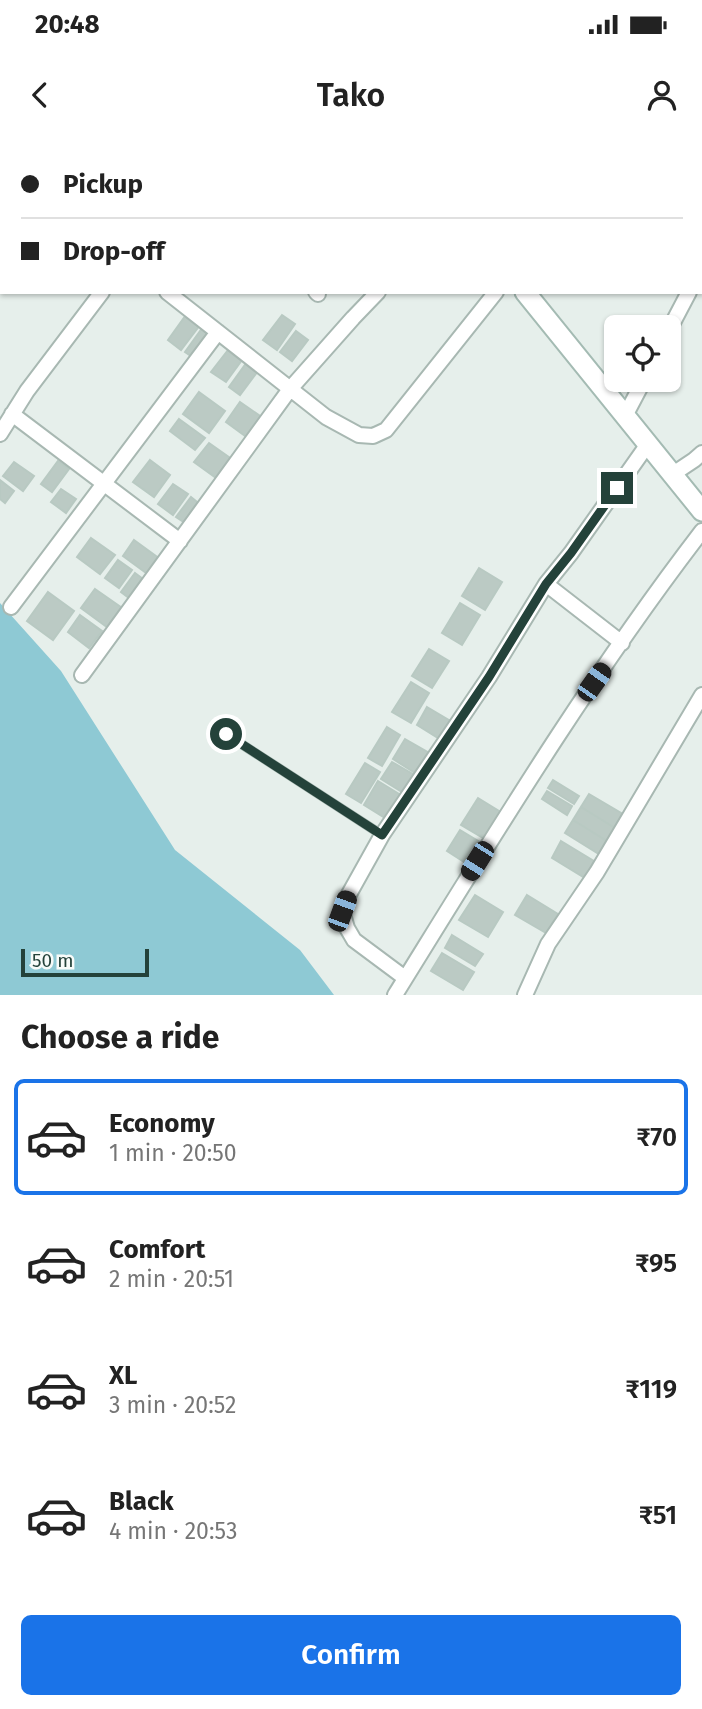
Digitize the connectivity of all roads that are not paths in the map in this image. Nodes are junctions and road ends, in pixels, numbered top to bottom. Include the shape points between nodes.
1 (101, 294) edge
2 (170, 294) edge
3 (377, 294) edge
4 (494, 294) edge
5 (527, 294) edge
6 (688, 294) edge
7 (677, 315) edge
8 (218, 332) junction
9 (290, 389) junction
10 (638, 392) edge
11 (12, 414) junction
12 (625, 416) junction
13 (0, 434) edge
14 (648, 444) junction
15 (702, 453) edge
16 (673, 474) junction
17 (104, 483) junction
18 (702, 511) edge
19 (702, 531) edge
20 (180, 541) junction
21 (546, 584) junction
22 (11, 607) dead end
23 (622, 643) junction
24 (82, 675) dead end
25 (702, 695) edge
26 (226, 734) dead end
27 (382, 835) junction
28 (405, 978) junction
29 (395, 995) edge
30 (525, 995) edge

1 - 11 street
2 - 8 street
3 - 9 street
4 - 9 street via 386,430 373,436 359,435
5 - 12 main road
6 - 7 street
8 - 9 street
8 - 17 street
9 - 20 street
10 - 12 street
11 - 13 street
11 - 17 street
12 - 14 main road
14 - 16 main road
14 - 21 street
15 - 16 street
16 - 18 main road
17 - 20 street
17 - 22 street
19 - 23 street
20 - 24 street
21 - 23 street
21 - 27 street
23 - 28 street via 516,799
25 - 30 street via 597,872 548,944
26 - 27 lane
27 - 28 street via 342,911 354,940
28 - 29 street

